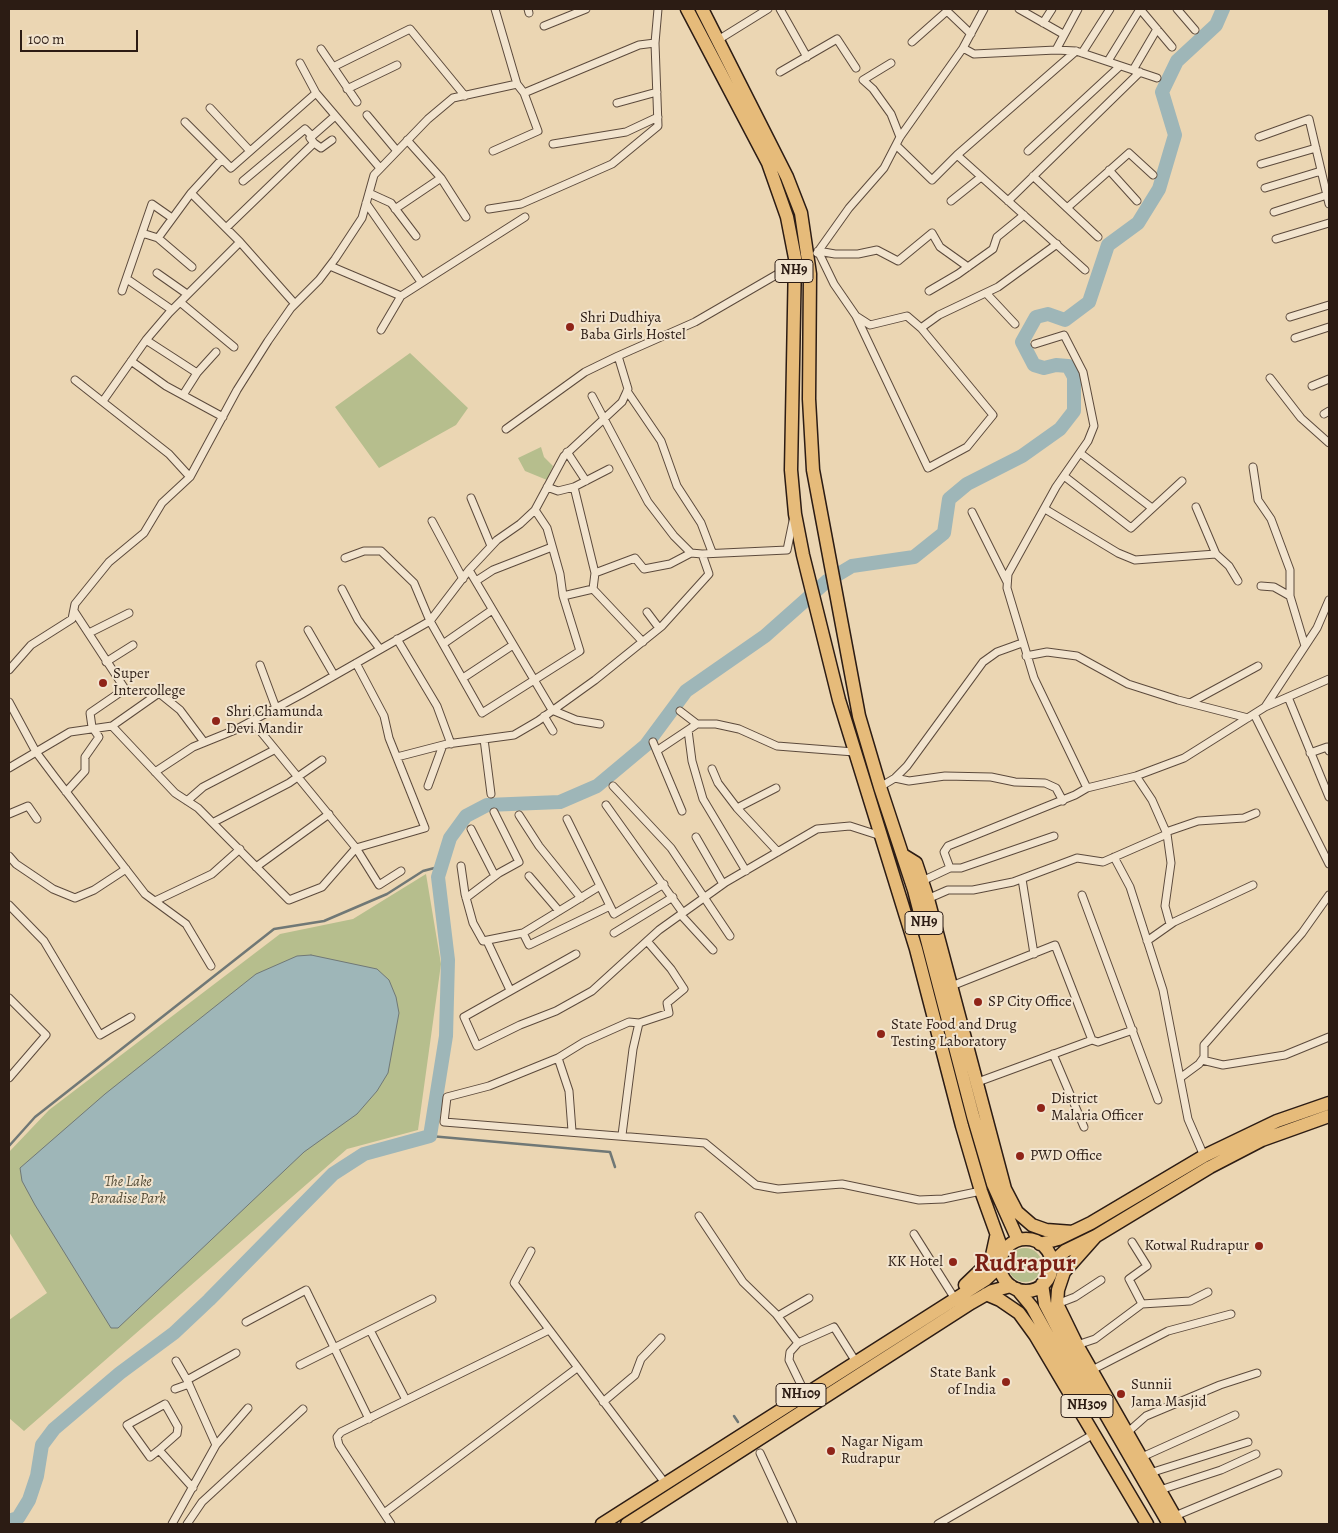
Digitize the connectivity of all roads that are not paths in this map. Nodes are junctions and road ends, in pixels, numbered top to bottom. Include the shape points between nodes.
1 (495, 9) edge
2 (586, 9) edge
3 (658, 9) edge
4 (687, 9) edge
5 (702, 9) edge
6 (780, 9) edge
7 (984, 9) edge
8 (1019, 9) edge
9 (1052, 9) edge
10 (1078, 9) edge
11 (1110, 9) edge
12 (1140, 9) edge
13 (1177, 9) edge
14 (764, 10) edge
15 (1043, 23) junction
16 (544, 26) dead end
17 (1157, 29) junction
18 (1195, 30) dead end
19 (971, 34) junction
20 (1063, 34) junction
21 (718, 40) junction
22 (912, 42) dead end
23 (655, 43) junction
24 (1172, 47) dead end
25 (964, 48) junction
26 (321, 49) dead end
27 (1056, 50) junction
28 (1079, 52) junction
29 (807, 57) junction
30 (1108, 62) junction
31 (300, 63) dead end
32 (891, 63) dead end
33 (397, 65) dead end
34 (1120, 66) junction
35 (333, 67) junction
36 (856, 68) dead end
37 (1136, 71) junction
38 (780, 72) dead end
39 (1157, 78) dead end
40 (517, 84) junction
41 (347, 89) junction
42 (657, 92) junction
43 (316, 93) junction
44 (524, 93) junction
45 (465, 96) junction
46 (357, 102) dead end
47 (617, 104) dead end
48 (210, 108) dead end
49 (367, 115) dead end
50 (336, 116) junction
51 (658, 117) junction
52 (184, 122) dead end
53 (900, 137) junction
54 (1259, 137) dead end
55 (313, 139) junction
56 (332, 140) dead end
57 (407, 140) junction
58 (553, 144) dead end
59 (896, 146) junction
60 (1316, 148) junction
61 (1028, 150) dead end
62 (250, 151) junction
63 (397, 151) junction
64 (493, 151) dead end
65 (957, 155) junction
66 (222, 159) junction
67 (1261, 164) dead end
68 (380, 168) junction
69 (1109, 170) junction
70 (1321, 171) junction
71 (1153, 175) dead end
72 (1034, 176) junction
73 (981, 177) junction
74 (441, 178) junction
75 (243, 181) dead end
76 (1265, 188) dead end
77 (191, 193) junction
78 (369, 193) junction
79 (1327, 195) junction
80 (951, 201) dead end
81 (1008, 201) junction
82 (1137, 201) dead end
83 (366, 203) junction
84 (1329, 204) edge
85 (1067, 208) junction
86 (395, 209) junction
87 (489, 209) dead end
88 (1274, 212) dead end
89 (1024, 215) junction
90 (525, 217) dead end
91 (172, 218) junction
92 (466, 218) dead end
93 (1329, 223) edge
94 (226, 228) junction
95 (142, 233) junction
96 (416, 236) dead end
97 (1098, 237) dead end
98 (158, 238) junction
99 (1276, 239) dead end
100 (240, 242) junction
101 (1057, 244) junction
102 (818, 250) junction
103 (809, 263) junction
104 (794, 264) junction
105 (330, 266) junction
106 (192, 267) dead end
107 (968, 267) junction
108 (1085, 270) dead end
109 (157, 272) dead end
110 (127, 279) junction
111 (421, 282) junction
112 (929, 291) dead end
113 (122, 292) dead end
114 (986, 293) junction
115 (187, 294) junction
116 (401, 296) junction
117 (180, 302) junction
118 (295, 304) junction
119 (1329, 305) edge
120 (172, 310) junction
121 (856, 316) junction
122 (1290, 317) dead end
123 (1015, 324) dead end
124 (1329, 327) edge
125 (921, 328) junction
126 (381, 330) dead end
127 (1295, 338) dead end
128 (146, 340) junction
129 (1035, 344) dead end
130 (234, 347) dead end
131 (216, 352) dead end
132 (618, 356) junction
133 (131, 362) junction
134 (197, 373) junction
135 (1270, 378) dead end
136 (1329, 379) edge
137 (75, 380) dead end
138 (1312, 386) dead end
139 (627, 391) junction
140 (183, 396) junction
141 (592, 396) dead end
142 (103, 401) junction
143 (223, 417) junction
144 (604, 418) junction
145 (506, 429) dead end
146 (1329, 443) edge
147 (567, 452) junction
148 (1080, 453) junction
149 (1254, 467) dead end
150 (609, 470) dead end
151 (1064, 476) junction
152 (190, 477) junction
153 (586, 481) junction
154 (1182, 482) dead end
155 (547, 487) junction
156 (574, 487) junction
157 (471, 498) dead end
158 (1196, 507) dead end
159 (1152, 508) junction
160 (1045, 509) junction
161 (535, 510) junction
162 (972, 512) dead end
163 (795, 514) junction
164 (432, 520) dead end
165 (491, 546) junction
166 (552, 547) junction
167 (712, 552) junction
168 (691, 553) junction
169 (702, 554) junction
170 (1216, 554) junction
171 (346, 558) dead end
172 (469, 570) junction
173 (596, 573) junction
174 (463, 578) junction
175 (1238, 580) dead end
176 (476, 581) junction
177 (1007, 583) junction
178 (1260, 586) dead end
179 (342, 589) dead end
180 (593, 589) junction
181 (563, 596) junction
182 (1290, 596) junction
183 (1329, 600) edge
184 (492, 610) junction
185 (74, 611) junction
186 (647, 612) dead end
187 (129, 613) dead end
188 (430, 621) junction
189 (659, 628) junction
190 (308, 630) dead end
191 (89, 633) junction
192 (397, 639) junction
193 (643, 642) junction
194 (1022, 643) junction
195 (443, 644) junction
196 (133, 645) dead end
197 (514, 645) junction
198 (1305, 646) junction
199 (380, 649) junction
200 (1026, 656) junction
201 (106, 662) junction
202 (356, 663) junction
203 (260, 666) dead end
204 (1258, 666) dead end
205 (9, 670) edge
206 (334, 675) junction
207 (463, 678) junction
208 (1329, 679) edge
209 (534, 680) junction
210 (1288, 697) junction
211 (9, 702) edge
212 (1190, 703) junction
213 (1265, 707) junction
214 (276, 708) junction
215 (552, 710) junction
216 (680, 711) dead end
217 (544, 716) junction
218 (1251, 716) junction
219 (252, 721) junction
220 (600, 724) dead end
221 (697, 724) junction
222 (112, 726) junction
223 (92, 727) junction
224 (688, 730) junction
225 (553, 731) dead end
226 (484, 739) junction
227 (204, 742) junction
228 (653, 742) dead end
229 (447, 744) junction
230 (274, 750) junction
231 (658, 750) junction
232 (36, 752) junction
233 (854, 752) junction
234 (1329, 752) edge
235 (1310, 753) junction
236 (397, 757) junction
237 (322, 760) dead end
238 (9, 768) edge
239 (712, 769) dead end
240 (155, 772) junction
241 (298, 776) junction
242 (1136, 776) junction
243 (895, 778) junction
244 (428, 786) dead end
245 (613, 786) dead end
246 (776, 788) dead end
247 (1086, 788) junction
248 (873, 789) junction
249 (66, 792) junction
250 (491, 794) dead end
251 (1329, 797) edge
252 (187, 801) junction
253 (1063, 801) junction
254 (606, 805) dead end
255 (737, 808) junction
256 (494, 812) dead end
257 (682, 812) dead end
258 (1256, 813) dead end
259 (9, 814) edge
260 (329, 814) junction
261 (519, 815) dead end
262 (37, 819) dead end
263 (567, 819) dead end
264 (214, 822) junction
265 (470, 829) dead end
266 (1166, 833) junction
267 (882, 836) junction
268 (1054, 836) dead end
269 (696, 837) dead end
270 (356, 848) junction
271 (240, 849) junction
272 (778, 852) junction
273 (9, 856) edge
274 (1114, 857) junction
275 (1329, 864) edge
276 (256, 866) junction
277 (461, 866) dead end
278 (950, 868) junction
279 (126, 869) junction
280 (746, 870) junction
281 (402, 872) dead end
282 (495, 876) junction
283 (528, 876) dead end
284 (1022, 879) junction
285 (918, 883) junction
286 (664, 884) junction
287 (723, 884) junction
288 (1253, 885) dead end
289 (600, 886) junction
290 (1082, 895) dead end
291 (673, 897) junction
292 (466, 898) junction
293 (580, 898) junction
294 (705, 898) junction
295 (1328, 899) edge
296 (156, 901) junction
297 (923, 901) junction
298 (9, 905) edge
299 (610, 906) junction
300 (559, 911) junction
301 (682, 914) junction
302 (1170, 924) junction
303 (523, 933) junction
304 (614, 933) dead end
305 (730, 936) dead end
306 (487, 940) junction
307 (647, 941) junction
308 (1147, 941) junction
309 (713, 950) dead end
310 (576, 954) dead end
311 (1034, 954) junction
312 (211, 966) dead end
313 (947, 988) junction
314 (510, 990) junction
315 (9, 998) edge
316 (131, 1017) dead end
317 (639, 1023) junction
318 (1133, 1030) junction
319 (1092, 1040) junction
320 (1328, 1040) edge
321 (1053, 1054) junction
322 (558, 1058) junction
323 (1202, 1060) junction
324 (9, 1078) edge
325 (1180, 1078) junction
326 (972, 1084) junction
327 (1158, 1100) dead end
328 (1329, 1103) edge
329 (1329, 1116) edge
330 (1084, 1127) dead end
331 (572, 1131) junction
332 (622, 1135) junction
333 (1207, 1162) junction
334 (981, 1191) junction
335 (699, 1216) dead end
336 (1073, 1232) junction
337 (914, 1234) dead end
338 (1096, 1236) junction
339 (996, 1237) junction
340 (1018, 1240) junction
341 (1132, 1242) dead end
342 (1040, 1244) junction
343 (530, 1250) dead end
344 (1003, 1252) junction
345 (1051, 1264) junction
346 (1000, 1266) junction
347 (1101, 1280) dead end
348 (1042, 1284) junction
349 (1014, 1287) junction
350 (1208, 1292) dead end
351 (986, 1294) junction
352 (809, 1298) dead end
353 (432, 1299) dead end
354 (955, 1299) junction
355 (1057, 1304) junction
356 (1142, 1304) junction
357 (1231, 1314) dead end
358 (778, 1316) junction
359 (246, 1322) dead end
360 (370, 1330) junction
361 (549, 1330) junction
362 (912, 1334) junction
363 (662, 1338) dead end
364 (798, 1343) junction
365 (1073, 1347) junction
366 (334, 1348) junction
367 (1050, 1351) junction
368 (236, 1353) dead end
369 (176, 1361) dead end
370 (856, 1362) junction
371 (300, 1365) dead end
372 (577, 1368) junction
373 (1092, 1370) junction
374 (1257, 1373) dead end
375 (188, 1382) junction
376 (175, 1389) dead end
377 (808, 1399) junction
378 (406, 1400) junction
379 (603, 1402) junction
380 (248, 1408) dead end
381 (304, 1409) dead end
382 (1235, 1415) dead end
383 (369, 1418) junction
384 (1128, 1432) junction
385 (1097, 1433) junction
386 (1248, 1442) dead end
387 (216, 1445) junction
388 (159, 1450) junction
389 (760, 1453) dead end
390 (1256, 1454) dead end
391 (1142, 1457) junction
392 (1150, 1473) junction
393 (1278, 1473) dead end
394 (664, 1483) junction
395 (193, 1488) junction
396 (1160, 1490) junction
397 (638, 1500) junction
398 (645, 1512) junction
399 (384, 1513) junction
400 (1169, 1522) edge
401 (173, 1524) edge
402 (187, 1524) edge
403 (391, 1524) edge
404 (602, 1524) edge
405 (627, 1524) edge
406 (793, 1524) edge
407 (940, 1524) edge
408 (1147, 1524) edge

1 - 40 street
2 - 16 street
3 - 23 street
4 - 104 highway, NH9 via 768,163 787,217
5 - 21 highway, NH9
6 - 29 street
7 - 19 street
8 - 15 street
9 - 15 street
10 - 20 street
11 - 28 street
12 - 17 street
12 - 30 street
13 - 18 street
14 - 21 street
15 - 20 street
17 - 24 street
17 - 37 street
19 - 22 street via 947,11
19 - 25 street
20 - 27 street
21 - 103 highway, NH9 via 787,177 801,212
23 - 42 street
23 - 44 street via 639,44
25 - 27 street via 974,54
25 - 53 street
26 - 35 street
27 - 28 street
28 - 30 street
28 - 65 street
29 - 36 street via 837,39
29 - 38 street
30 - 34 street
31 - 43 street
32 - 53 street via 863,80 891,114
33 - 41 street
34 - 37 street
34 - 61 street
35 - 41 street
35 - 45 street via 410,29
37 - 39 street
37 - 72 street
40 - 44 street
40 - 45 street
41 - 46 street
42 - 47 street
42 - 51 street
43 - 50 street
43 - 62 street
44 - 64 street via 538,131
45 - 57 street via 453,98
48 - 62 street
49 - 63 street
50 - 55 street
50 - 68 street
51 - 58 street via 626,132
51 - 87 street via 658,126 612,164 521,204
52 - 66 street
53 - 59 street
54 - 60 street via 1309,119
55 - 56 street via 321,148
55 - 75 street via 305,129
55 - 94 street
57 - 63 street
57 - 74 street
59 - 65 street via 932,180
59 - 102 street via 884,168
60 - 67 street
60 - 70 street
62 - 66 street via 231,168
63 - 68 street
65 - 73 street
66 - 77 street
68 - 78 street via 374,175
69 - 71 street via 1129,153
69 - 82 street
69 - 85 street
70 - 76 street
70 - 79 street
72 - 81 street
72 - 85 street
73 - 80 street
73 - 81 street
74 - 86 street
74 - 92 street
77 - 91 street
77 - 94 street
78 - 83 street
78 - 86 street
79 - 84 street
79 - 88 street
81 - 89 street
83 - 105 street via 362,218
83 - 111 street
85 - 97 street
86 - 96 street
89 - 101 street
89 - 107 street via 997,236 993,249
90 - 111 street
91 - 95 street via 152,204
91 - 98 street
93 - 99 street
94 - 100 street
95 - 98 street
95 - 110 street
98 - 106 street
100 - 115 street
100 - 118 street
101 - 108 street
101 - 114 street
102 - 103 street
102 - 107 street via 835,254 878,250 898,262 932,233 940,246
102 - 121 street via 834,284
103 - 248 highway, NH9 via 813,470
104 - 132 street via 695,322
104 - 163 highway, NH9 via 791,470
105 - 116 street
105 - 118 street
107 - 112 street
109 - 115 street
110 - 113 street
110 - 120 street
111 - 116 street
114 - 123 street
114 - 125 street via 939,315
115 - 117 street
116 - 126 street
117 - 120 street
117 - 130 street
118 - 143 street via 263,349
119 - 122 street
120 - 128 street
121 - 125 street via 870,325 907,316
121 - 125 street via 928,468 967,447 993,415
124 - 127 street
128 - 133 street
128 - 134 street
129 - 148 street via 1064,334 1083,372 1094,426
131 - 134 street
132 - 139 street
132 - 145 street via 585,372
133 - 140 street
133 - 142 street
134 - 140 street
135 - 146 street via 1301,418
136 - 138 street
137 - 142 street
139 - 144 street via 622,402
139 - 167 street via 661,441 677,486 701,523
140 - 143 street
141 - 144 street
142 - 152 street via 169,454
143 - 152 street
144 - 147 street
144 - 168 street via 648,502
147 - 153 street
147 - 155 street
148 - 151 street
148 - 159 street
149 - 182 street via 1258,500 1274,526 1290,570
150 - 153 street
151 - 159 street via 1131,528
151 - 160 street
152 - 185 street via 162,503 144,532 109,562 75,604
153 - 156 street
154 - 159 street
155 - 156 street via 558,491
155 - 161 street
156 - 173 street
157 - 165 street
158 - 170 street
160 - 170 street via 1135,560
160 - 177 street via 1008,574
161 - 165 street
161 - 166 street via 547,528
162 - 177 street
163 - 167 street via 787,550
163 - 233 highway, NH9
164 - 174 street
165 - 172 street
166 - 176 street via 493,570
166 - 181 street
167 - 169 street
168 - 169 street
168 - 173 street via 670,564 644,569 635,558
169 - 189 street via 709,574
170 - 175 street
171 - 188 street via 364,551 381,551 414,583
172 - 174 street
172 - 176 street
173 - 180 street
174 - 188 street
176 - 184 street
177 - 194 street
178 - 182 street via 1274,588
179 - 199 street via 358,620
180 - 181 street
180 - 193 street
181 - 209 street via 580,651
182 - 198 street
183 - 198 street
184 - 195 street
184 - 197 street
185 - 191 street
185 - 205 street via 72,619 31,645
186 - 189 street
187 - 191 street
188 - 192 street
188 - 195 street
189 - 193 street
190 - 206 street
191 - 201 street
192 - 199 street
192 - 229 street via 437,706
193 - 215 street
194 - 200 street
194 - 243 street via 996,652 983,662
195 - 207 street
196 - 201 street
197 - 207 street
197 - 209 street
198 - 213 street
199 - 202 street
200 - 212 street via 1047,652 1077,656 1128,684
200 - 247 street
201 - 223 street via 125,689 90,713
202 - 206 street
202 - 236 street via 384,716
203 - 214 street
204 - 212 street
206 - 214 street
207 - 209 street via 482,712
208 - 210 street
209 - 215 street
210 - 213 street
210 - 235 street
211 - 232 street
212 - 218 street
213 - 218 street
214 - 219 street
215 - 217 street
215 - 220 street via 576,720
216 - 221 street
217 - 225 street
217 - 226 street via 514,735
218 - 242 street via 1184,758
218 - 275 street
219 - 227 street
219 - 230 street
221 - 224 street
221 - 233 street via 716,724 739,730 777,746
222 - 223 street
222 - 227 street via 159,693 180,710
222 - 240 street
223 - 232 street via 70,732
223 - 249 street via 99,737 84,757 85,771
224 - 231 street
224 - 280 street via 692,761 703,799
226 - 229 street
226 - 250 street
227 - 240 street
228 - 231 street
229 - 236 street
229 - 244 street
230 - 241 street
230 - 252 street via 203,787
231 - 257 street
232 - 238 street
232 - 249 street
233 - 248 highway, NH9
234 - 235 street via 1327,747
235 - 251 street
236 - 270 street via 425,828
237 - 241 street
239 - 255 street via 718,783
240 - 252 street
241 - 260 street
241 - 264 street
242 - 247 street
242 - 266 street via 1152,800
243 - 248 street
243 - 253 street via 909,781 944,776 991,777 1045,783 1056,788
245 - 294 street via 671,848
246 - 255 street
247 - 253 street
248 - 267 highway, NH9
248 - 285 highway, NH9
249 - 279 street
252 - 264 street
253 - 278 street via 948,846 944,852
254 - 286 street
255 - 272 street
256 - 282 street via 519,862
258 - 266 street via 1244,818 1198,821
259 - 262 street via 28,806
260 - 270 street
260 - 276 street
261 - 293 street
263 - 289 street
264 - 271 street
265 - 282 street
266 - 274 street
266 - 302 street via 1171,864 1165,906
267 - 272 street via 850,826 817,829
267 - 334 highway, NH9
268 - 278 street via 960,868
269 - 287 street
270 - 276 street via 322,887 289,900
270 - 281 street via 379,885
271 - 276 street
271 - 296 street via 212,874
272 - 280 street
273 - 279 street via 54,889 75,898
274 - 284 street via 1104,862 1077,858
274 - 308 street via 1130,887
277 - 292 street
278 - 285 street
279 - 296 street via 145,894
280 - 287 street
282 - 292 street
283 - 300 street
284 - 297 street via 973,890 948,890
284 - 311 street
285 - 297 highway, NH9
286 - 291 street
286 - 299 street via 614,914
287 - 294 street
288 - 302 street
289 - 293 street
289 - 299 street
290 - 318 street
291 - 301 street
291 - 304 street
292 - 306 street via 472,922 483,941
293 - 300 street
294 - 301 street
294 - 305 street
295 - 323 street via 1204,1045
296 - 312 street via 186,924
297 - 313 highway, NH9
298 - 316 street via 44,941 100,1036
299 - 303 street via 529,945
300 - 303 street
301 - 307 street
301 - 309 street
302 - 308 street
303 - 306 street
306 - 314 street
307 - 314 street via 592,991 556,1011 477,1046 464,1016
307 - 317 street via 684,989 667,1003 669,1013
308 - 325 street via 1163,990
310 - 314 street
311 - 313 street
311 - 319 street via 1055,946
313 - 326 highway, NH9
315 - 324 street via 46,1035
317 - 322 street via 629,1022 584,1042
317 - 332 street
318 - 319 street via 1098,1042
318 - 327 street
319 - 321 street
320 - 323 street via 1276,1057 1223,1065
321 - 326 street
321 - 330 street
322 - 331 street via 569,1091
322 - 331 street via 489,1086 447,1097 444,1122
323 - 325 street
325 - 333 street via 1188,1120
326 - 336 highway via 1005,1189 1016,1212 1032,1225 1046,1230
326 - 340 highway, NH9 via 993,1184
328 - 333 highway via 1278,1121
329 - 333 highway
331 - 332 street
332 - 334 street via 706,1143 756,1185 778,1189 842,1184 919,1200
333 - 336 highway
333 - 338 highway
334 - 339 highway, NH9
335 - 358 street via 742,1282
336 - 342 highway
337 - 354 street
338 - 345 highway via 1065,1251
338 - 355 highway via 1064,1272
339 - 344 highway, NH9
339 - 354 highway via 990,1260
340 - 342 highway via 1027,1239
340 - 344 highway via 1010,1243
341 - 356 street via 1147,1266 1129,1279
342 - 345 highway via 1048,1252
343 - 361 street via 514,1283
344 - 346 highway
345 - 348 highway via 1049,1277
346 - 349 highway via 1001,1274
346 - 354 highway, NH109
347 - 355 street
348 - 349 highway via 1028,1290
348 - 365 highway, NH309 via 1045,1304
349 - 351 highway, NH109
349 - 367 highway, NH309 via 1032,1307
350 - 356 street via 1190,1301
351 - 362 highway, NH109
351 - 367 highway via 1019,1313
352 - 358 street
353 - 360 street
354 - 362 highway, NH109
355 - 365 highway
356 - 365 street via 1095,1339
357 - 373 street via 1168,1331
358 - 364 street
359 - 366 street via 306,1290
360 - 366 street
360 - 378 street
361 - 372 street
361 - 378 street
362 - 370 highway, NH109
362 - 377 highway, NH109
363 - 379 street via 641,1359 635,1375
364 - 370 street via 834,1327
364 - 377 street via 790,1352 789,1360
365 - 373 highway
365 - 400 highway, NH309
366 - 371 street
366 - 383 street
367 - 385 highway, NH309
368 - 375 street
369 - 375 street
370 - 377 highway, NH109
372 - 379 street
372 - 399 street
373 - 384 highway
374 - 384 street via 1146,1416
375 - 376 street
375 - 387 street
377 - 394 highway, NH109
377 - 398 highway, NH109
378 - 383 street
379 - 394 street
380 - 387 street
381 - 402 street via 202,1502
382 - 391 street
383 - 399 street via 341,1432 337,1438 339,1446
384 - 391 highway
385 - 400 highway, NH309
385 - 407 street
385 - 408 highway
386 - 392 street
387 - 395 street
388 - 388 street via 177,1434 178,1427 166,1404 127,1425 150,1457
388 - 395 street
389 - 406 street
390 - 396 street via 1214,1473
391 - 392 highway
392 - 396 highway
393 - 400 street
394 - 397 highway, NH109
395 - 401 street
396 - 400 highway
397 - 398 highway
397 - 404 highway, NH109
398 - 405 highway, NH109
399 - 403 street

